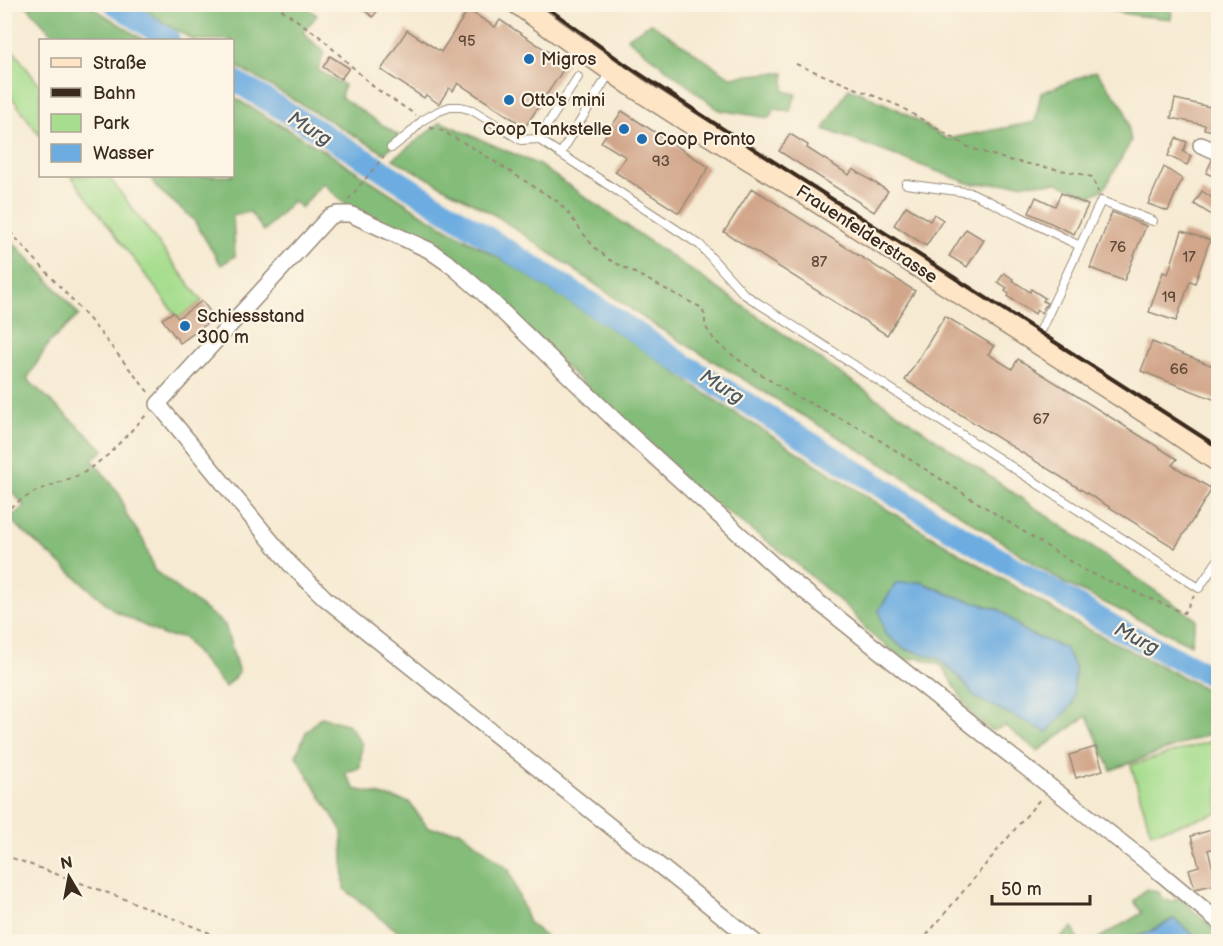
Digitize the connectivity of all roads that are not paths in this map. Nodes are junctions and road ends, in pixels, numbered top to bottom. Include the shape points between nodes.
1 (518, 4) edge
2 (611, 71) junction
3 (578, 77) dead end
4 (538, 139) junction
5 (1201, 145) dead end
6 (391, 148) road end
7 (1218, 152) edge
8 (561, 153) junction
9 (906, 184) dead end
10 (1153, 221) dead end
11 (1080, 246) junction
12 (1036, 342) junction
13 (1218, 461) edge
14 (1218, 560) edge
15 (1218, 921) edge
16 (755, 942) edge

1 - 2 main road, Frauenfelderstrasse
2 - 8 lane
2 - 12 main road, Frauenfelderstrasse
3 - 4 lane
4 - 6 lane via 520,140 472,110 450,107 423,120
4 - 8 lane
5 - 7 street
8 - 14 lane via 700,245 744,294 1199,588
9 - 11 lane via 972,193
10 - 11 lane via 1101,201
11 - 12 lane
12 - 13 main road, Frauenfelderstrasse
15 - 16 street via 782,573 452,266 429,250 350,214 329,217 316,225 158,404 290,564 326,599

